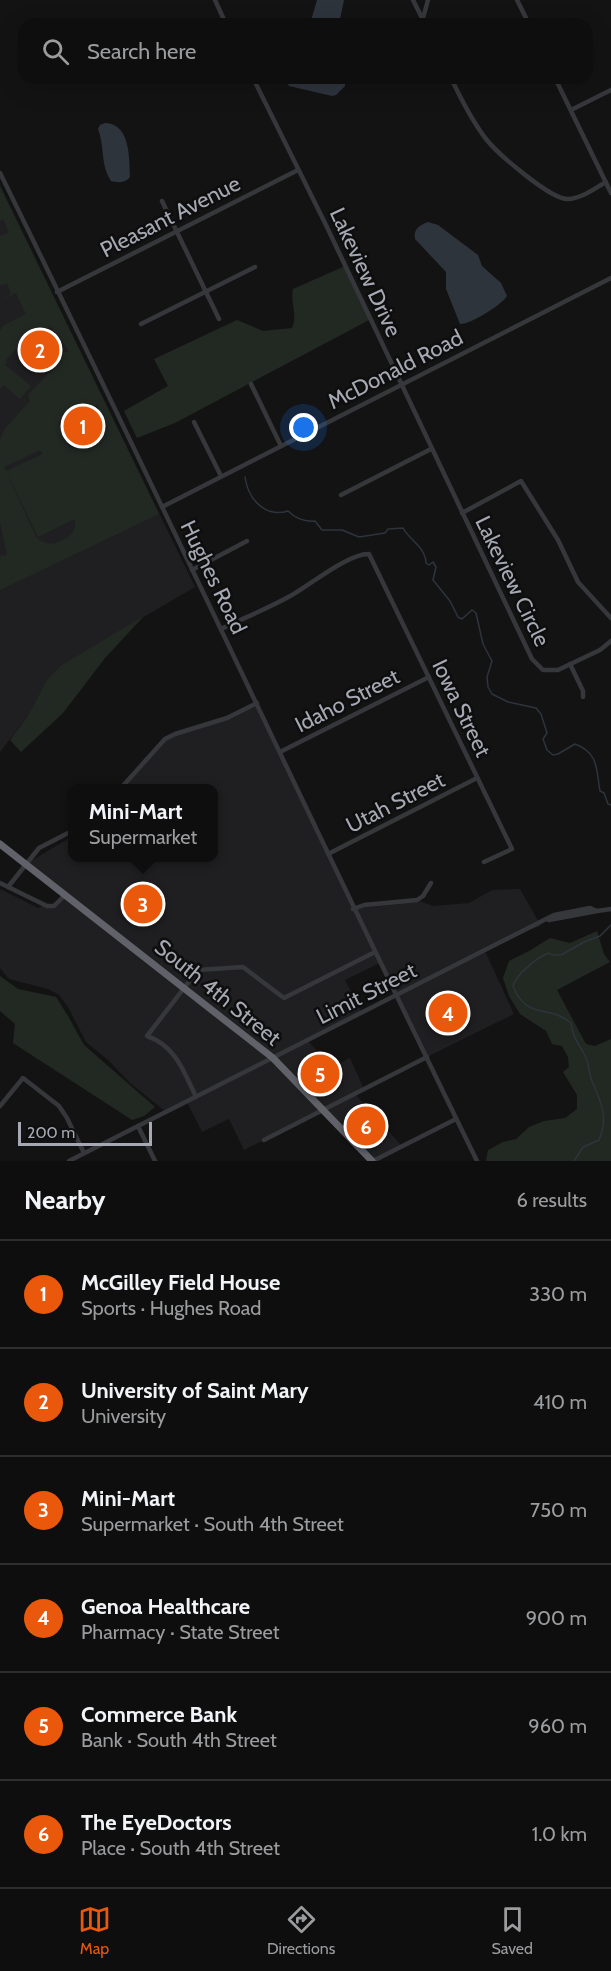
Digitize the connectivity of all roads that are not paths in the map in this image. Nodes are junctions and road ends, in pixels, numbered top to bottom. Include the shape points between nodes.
1 (215, 0) edge
2 (413, 0) edge
3 (428, 0) edge
4 (517, 0) edge
5 (223, 18) edge
6 (422, 18) edge
7 (425, 18) edge
8 (526, 18) edge
9 (256, 84) edge
10 (454, 84) edge
11 (558, 84) edge
12 (611, 90) edge
13 (571, 110) junction
14 (298, 170) junction
15 (0, 173) edge
16 (606, 182) junction
17 (611, 193) edge
18 (162, 201) dead end
19 (176, 231) junction
20 (255, 267) dead end
21 (611, 278) edge
22 (205, 291) junction
23 (57, 292) junction
24 (219, 319) dead end
25 (141, 324) dead end
26 (251, 384) dead end
27 (400, 384) junction
28 (194, 422) dead end
29 (281, 446) junction
30 (431, 449) junction
31 (221, 476) junction
32 (341, 495) dead end
33 (162, 507) junction
34 (462, 513) junction
35 (247, 541) dead end
36 (192, 570) junction
37 (611, 618) edge
38 (221, 629) junction
39 (611, 641) edge
40 (570, 664) junction
41 (429, 677) junction
42 (583, 697) dead end
43 (256, 703) junction
44 (280, 752) junction
45 (477, 778) junction
46 (125, 784) edge
47 (68, 833) edge
48 (0, 844) edge
49 (328, 854) junction
50 (484, 862) dead end
51 (26, 864) junction
52 (0, 883) edge
53 (431, 884) dead end
54 (8, 887) junction
55 (65, 895) junction
56 (353, 909) junction
57 (611, 909) edge
58 (375, 952) junction
59 (185, 988) junction
60 (396, 996) junction
61 (427, 1057) junction
62 (273, 1058) junction
63 (196, 1097) junction
64 (0, 1106) edge
65 (324, 1110) junction
66 (456, 1119) junction
67 (138, 1126) junction
68 (264, 1140) dead end
69 (84, 1153) junction
70 (69, 1161) edge
71 (155, 1161) edge
72 (373, 1161) edge
73 (477, 1161) edge

1 - 5 street
2 - 6 street
3 - 7 street
4 - 8 street
9 - 14 street, Lakeview Drive
10 - 16 street via 485,138 540,186 567,199
11 - 13 street
12 - 13 street
13 - 16 street
14 - 19 street, Pleasant Avenue
14 - 27 street, Lakeview Drive
15 - 23 street, Hughes Road
16 - 17 street
18 - 19 street
19 - 22 street
19 - 23 street, Pleasant Avenue
20 - 22 street
21 - 27 street, McDonald Road
22 - 24 street
22 - 25 street
23 - 33 street, Hughes Road
26 - 29 street
27 - 29 street, McDonald Road
27 - 30 street, Lakeview Drive
28 - 31 street
29 - 31 street, McDonald Road
30 - 32 street
30 - 34 street, Lakeview Drive
31 - 33 street, McDonald Road
33 - 36 street, Hughes Road
34 - 37 street, Lakeview Circle via 521,481 558,540 578,582
34 - 40 street, Lakeview Circle via 532,660 551,672
35 - 36 street
36 - 38 street, Hughes Road
38 - 41 street, Iowa Street via 291,596 362,554 369,554
38 - 43 street, Hughes Road
39 - 40 street, Lakeview Circle
40 - 42 street
41 - 44 street, Idaho Street
41 - 45 street, Iowa Street
43 - 44 street, Hughes Road
43 - 46 street via 227,718 165,739
44 - 49 street, Hughes Road
45 - 49 street, Utah Street
45 - 50 street, Iowa Street via 512,849
47 - 51 street via 39,848
48 - 51 highway, South 4th Street
49 - 56 street, Hughes Road
51 - 54 street
51 - 55 highway, South 4th Street
52 - 54 street
53 - 56 street via 417,900
54 - 55 street via 47,906 54,906
55 - 59 highway, South 4th Street
56 - 58 street, Hughes Road
57 - 60 street, Limit Street via 549,920
58 - 59 street via 284,998 243,966 198,970
58 - 60 street, Hughes Road
59 - 62 highway, South 4th Street
59 - 63 street via 147,1035 175,1054
60 - 61 street, Hughes Road
60 - 62 street, Limit Street
61 - 65 street
61 - 66 street, Hughes Road
62 - 63 street, Limit Street
62 - 65 highway, South 4th Street
63 - 67 street, Limit Street
64 - 69 street via 23,1078 59,1106
65 - 68 street
65 - 72 highway, South 4th Street
66 - 72 street
66 - 73 street, Hughes Road
67 - 69 street, Limit Street
67 - 71 street
69 - 70 street, Limit Street

